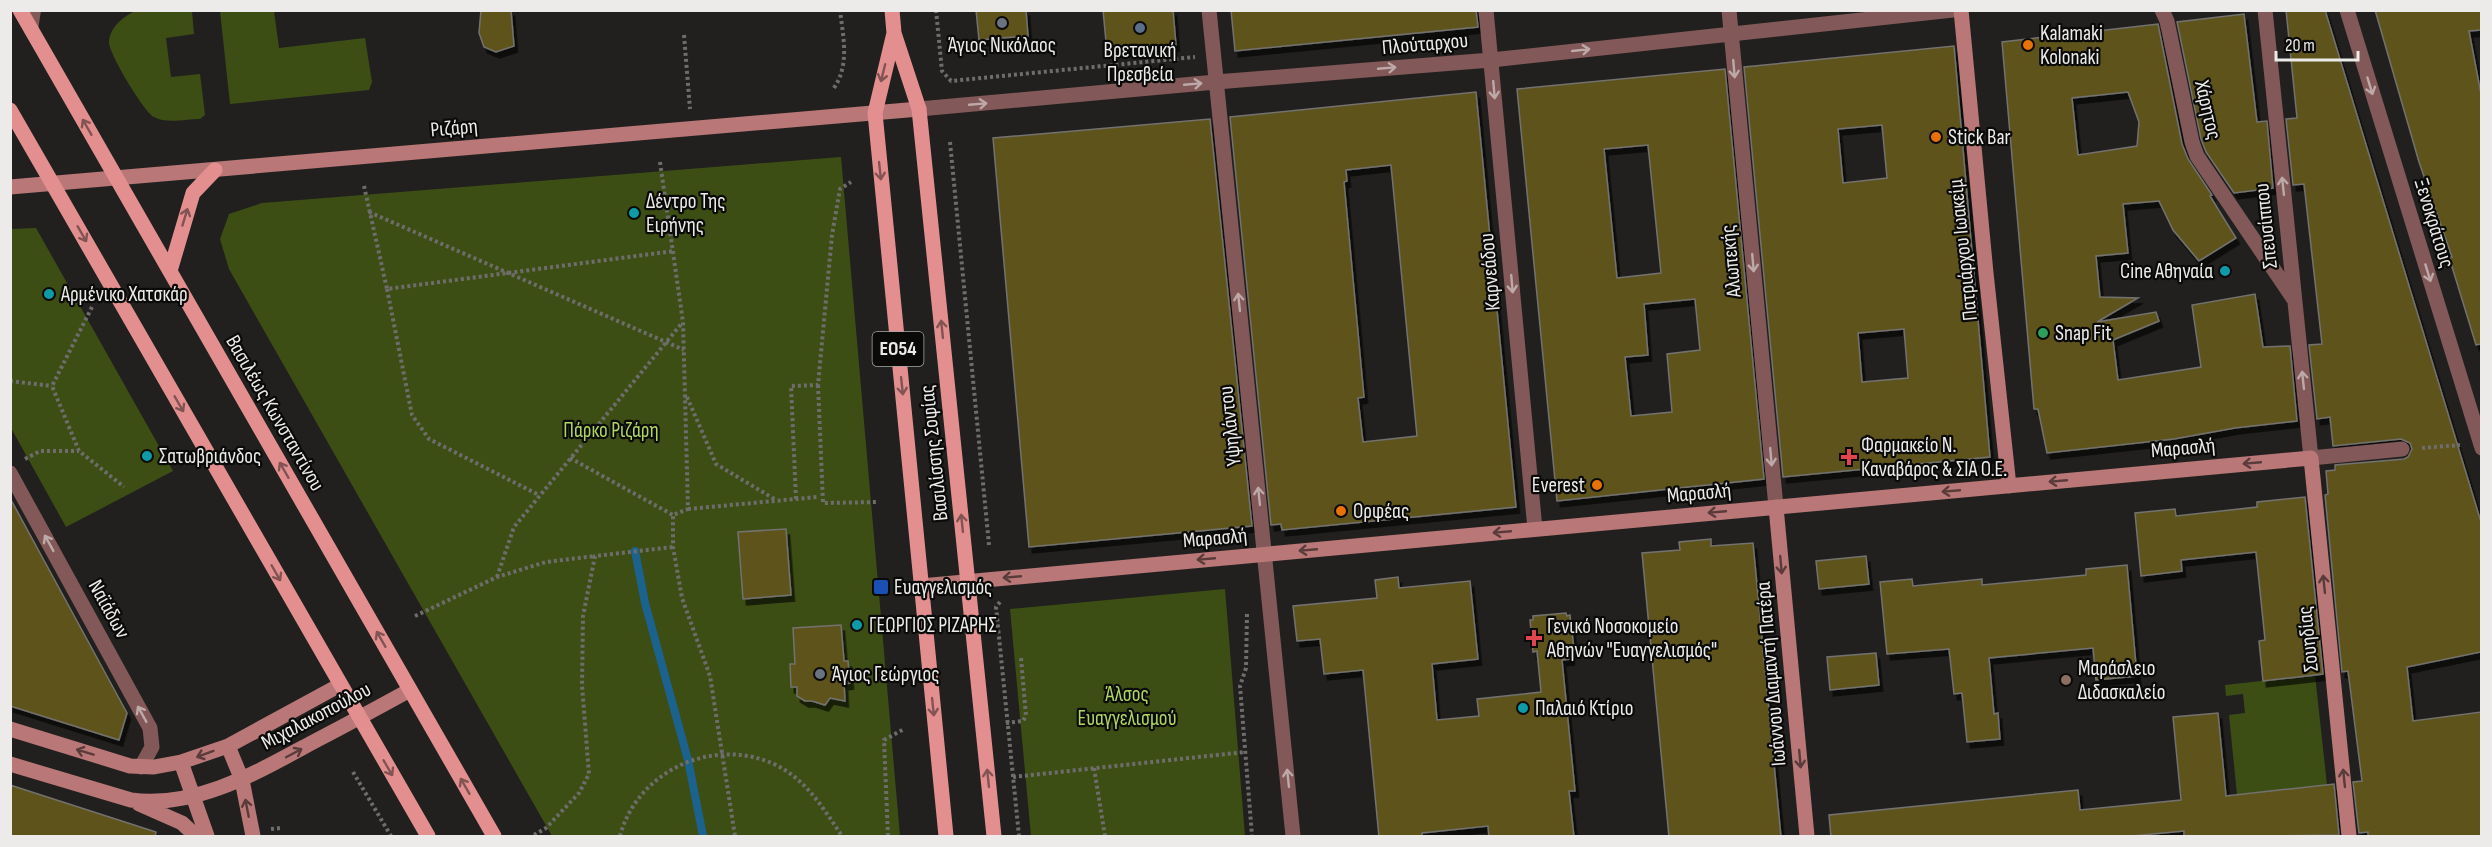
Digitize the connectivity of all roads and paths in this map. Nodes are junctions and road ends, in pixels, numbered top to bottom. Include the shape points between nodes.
1 (20, 10) edge
2 (34, 10) edge
3 (840, 10) edge
4 (892, 10) edge
5 (936, 10) edge
6 (1209, 10) edge
7 (1486, 10) edge
8 (1729, 10) edge
9 (1953, 10) edge
10 (1961, 10) edge
11 (2162, 10) edge
12 (2265, 10) edge
13 (2347, 10) edge
14 (31, 30) junction
15 (894, 33) junction
16 (1731, 33) junction
17 (684, 34) dead end
18 (1213, 55) junction
19 (1491, 60) junction
20 (1216, 82) junction
21 (834, 88) dead end
22 (920, 109) junction
23 (10, 110) edge
24 (900, 111) joint
25 (875, 113) junction
26 (691, 129) junction
27 (950, 142) dead end
28 (660, 162) dead end
29 (215, 170) junction
30 (116, 178) junction
31 (851, 182) dead end
32 (53, 184) junction
33 (364, 186) dead end
34 (10, 187) edge
35 (369, 212) junction
36 (674, 251) junction
37 (170, 272) junction
38 (510, 273) junction
39 (387, 290) junction
40 (2294, 300) junction
41 (92, 307) dead end
42 (683, 322) junction
43 (666, 342) junction
44 (684, 350) junction
45 (10, 381) edge
46 (818, 385) junction
47 (52, 386) junction
48 (685, 393) junction
49 (2308, 438) joint
50 (2481, 446) edge
51 (2402, 449) joint
52 (79, 451) junction
53 (570, 458) junction
54 (2311, 458) junction
55 (15, 467) edge
56 (2009, 486) junction
57 (124, 487) dead end
58 (540, 495) junction
59 (817, 497) dead end
60 (796, 499) junction
61 (776, 500) junction
62 (879, 502) dead end
63 (1776, 507) junction
64 (688, 509) junction
65 (673, 515) junction
66 (1535, 529) junction
67 (989, 545) dead end
68 (672, 547) junction
69 (1265, 554) junction
70 (595, 556) junction
71 (497, 577) junction
72 (968, 581) junction
73 (921, 586) junction
74 (1005, 602) dead end
75 (1247, 603) dead end
76 (415, 616) dead end
77 (1021, 658) dead end
78 (340, 685) junction
79 (410, 690) junction
80 (359, 718) junction
81 (1006, 723) junction
82 (10, 729) edge
83 (904, 729) dead end
84 (228, 746) junction
85 (1245, 752) junction
86 (724, 755) junction
87 (181, 762) junction
88 (10, 764) edge
89 (141, 767) junction
90 (1094, 768) junction
91 (353, 772) dead end
92 (1013, 777) junction
93 (242, 780) junction
94 (194, 794) junction
95 (131, 800) junction
96 (534, 835) dead end
97 (196, 837) edge
98 (207, 837) edge
99 (253, 837) edge
100 (391, 837) edge
101 (428, 837) edge
102 (494, 837) edge
103 (620, 837) edge
104 (735, 837) edge
105 (842, 837) edge
106 (888, 837) edge
107 (946, 837) edge
108 (994, 837) edge
109 (1019, 837) edge
110 (1105, 837) edge
111 (1252, 837) edge
112 (1293, 837) edge
113 (1807, 837) edge
114 (2349, 837) edge

1 - 14 main road, Βασιλέως Κωνσταντίνου
2 - 14 lane
3 - 21 path via 844,72
4 - 15 main road, Βασιλίσσης Σοφίας / ΕΟ54
5 - 18 path via 942,71 951,81
6 - 18 street, Υψηλάντου
7 - 19 street, Καρνεάδου
8 - 16 street, Αλωπεκής
9 - 16 street, Πλούταρχου
10 - 56 street, Πατριάρχου Ιωακείμ
11 - 40 street, Χάρητος via 2197,156
40 -> 12 street, Σπευσίππου
13 -> 50 street, Ξενοκράτους
30 -> 14 main road, Βασιλέως Κωνσταντίνου
15 - 22 main road, Βασιλίσσης Σοφίας / ΕΟ54
15 -> 25 main road, Βασιλίσσης Σοφίας / ΕΟ54
19 -> 16 street, Πλούταρχου
16 -> 63 street, Αλωπεκής
17 - 26 path
18 - 20 street, Υψηλάντου
20 -> 19 street, Πλούταρχου
19 -> 66 street, Καρνεάδου
22 -> 20 street, Πλούταρχου
69 -> 20 street, Υψηλάντου
22 - 24 street, Πλούταρχου
72 -> 22 main road, Βασιλίσσης Σοφίας / ΕΟ54
23 - 32 main road
24 - 25 street, Ριζάρη
25 - 26 street, Ριζάρη
25 -> 73 main road, Βασιλίσσης Σοφίας / ΕΟ54
26 - 29 street, Ριζάρη
27 - 67 path
28 - 36 path
29 - 30 street, Ριζάρη
37 -> 29 main road via 193,193
30 - 32 street, Ριζάρη
30 - 37 main road, Βασιλέως Κωνσταντίνου
31 - 46 path via 840,189 832,235
32 - 34 street, Ριζάρη
32 -> 78 main road
33 - 35 path
35 - 38 path
35 - 39 path
36 - 38 path
36 - 42 path
79 -> 37 main road, Βασιλέως Κωνσταντίνου
38 - 39 path
38 - 43 path
39 - 58 path via 412,415 429,439
49 -> 40 street, Σπευσίππου
41 - 47 path
42 - 43 path
42 - 44 path
43 - 44 path
43 - 53 path
44 - 48 path
45 - 47 path
46 - 60 path via 791,386
46 - 62 path via 823,503
47 - 52 path
48 - 61 path via 716,464
48 - 64 path
49 - 54 street, Σουηδίας
50 - 51 path
51 - 54 street, Μαρασλή
52 - 55 path via 39,451
52 - 57 path
53 - 58 path
53 - 65 path
54 -> 56 street, Μαρασλή
114 -> 54 street, Σουηδίας
89 -> 55 street, Ναϊάδων via 152,747 150,728
56 -> 63 street, Μαρασλή
58 - 71 path via 514,527
59 - 60 path
60 - 61 path
61 - 64 path
63 -> 66 street, Μαρασλή
63 -> 113 street, Ιωάννου Διαμαντή Πατέρα
64 - 65 path
65 - 68 path
66 -> 69 street, Μαρασλή
68 - 70 path
68 - 86 path via 682,598 710,676
69 -> 72 street, Μαρασλή
112 -> 69 street, Υψηλάντου
70 - 71 path via 546,562
70 - 96 path via 583,616 582,685 589,774 579,793 546,828
71 - 76 path
72 - 73 street, Μαρασλή
108 -> 72 main road, Βασιλίσσης Σοφίας / ΕΟ54
73 -> 107 main road, Βασιλίσσης Σοφίας / ΕΟ54
74 - 81 path via 998,602 996,607
75 - 85 path via 1246,668 1240,686
77 - 81 path via 1026,716 1023,721
78 - 80 main road
78 - 84 street, Μιχαλακοπούλου
79 - 80 street, Μιχαλακοπούλου
102 -> 79 main road, Βασιλέως Κωνσταντίνου
93 -> 80 street, Μιχαλακοπούλου
80 -> 101 main road
81 - 92 path
89 -> 82 street, Μιχαλακοπούλου
83 - 106 path via 884,740
84 -> 87 street, Μιχαλακοπούλου
84 - 93 street, Μιχαλακοπούλου
85 - 90 path
85 - 111 path
86 - 103 path via 688,760 650,783 626,816
86 - 104 path
86 - 105 path via 749,756 774,765 810,789
87 - 89 street, Μιχαλακοπούλου
87 - 94 street
88 - 95 street
90 - 92 path
90 - 110 path
91 - 100 path
92 - 109 path
93 - 94 street
99 -> 93 street, Μιχαλακοπούλου
94 - 95 street via 158,802
94 - 98 street
95 - 97 street via 182,823

